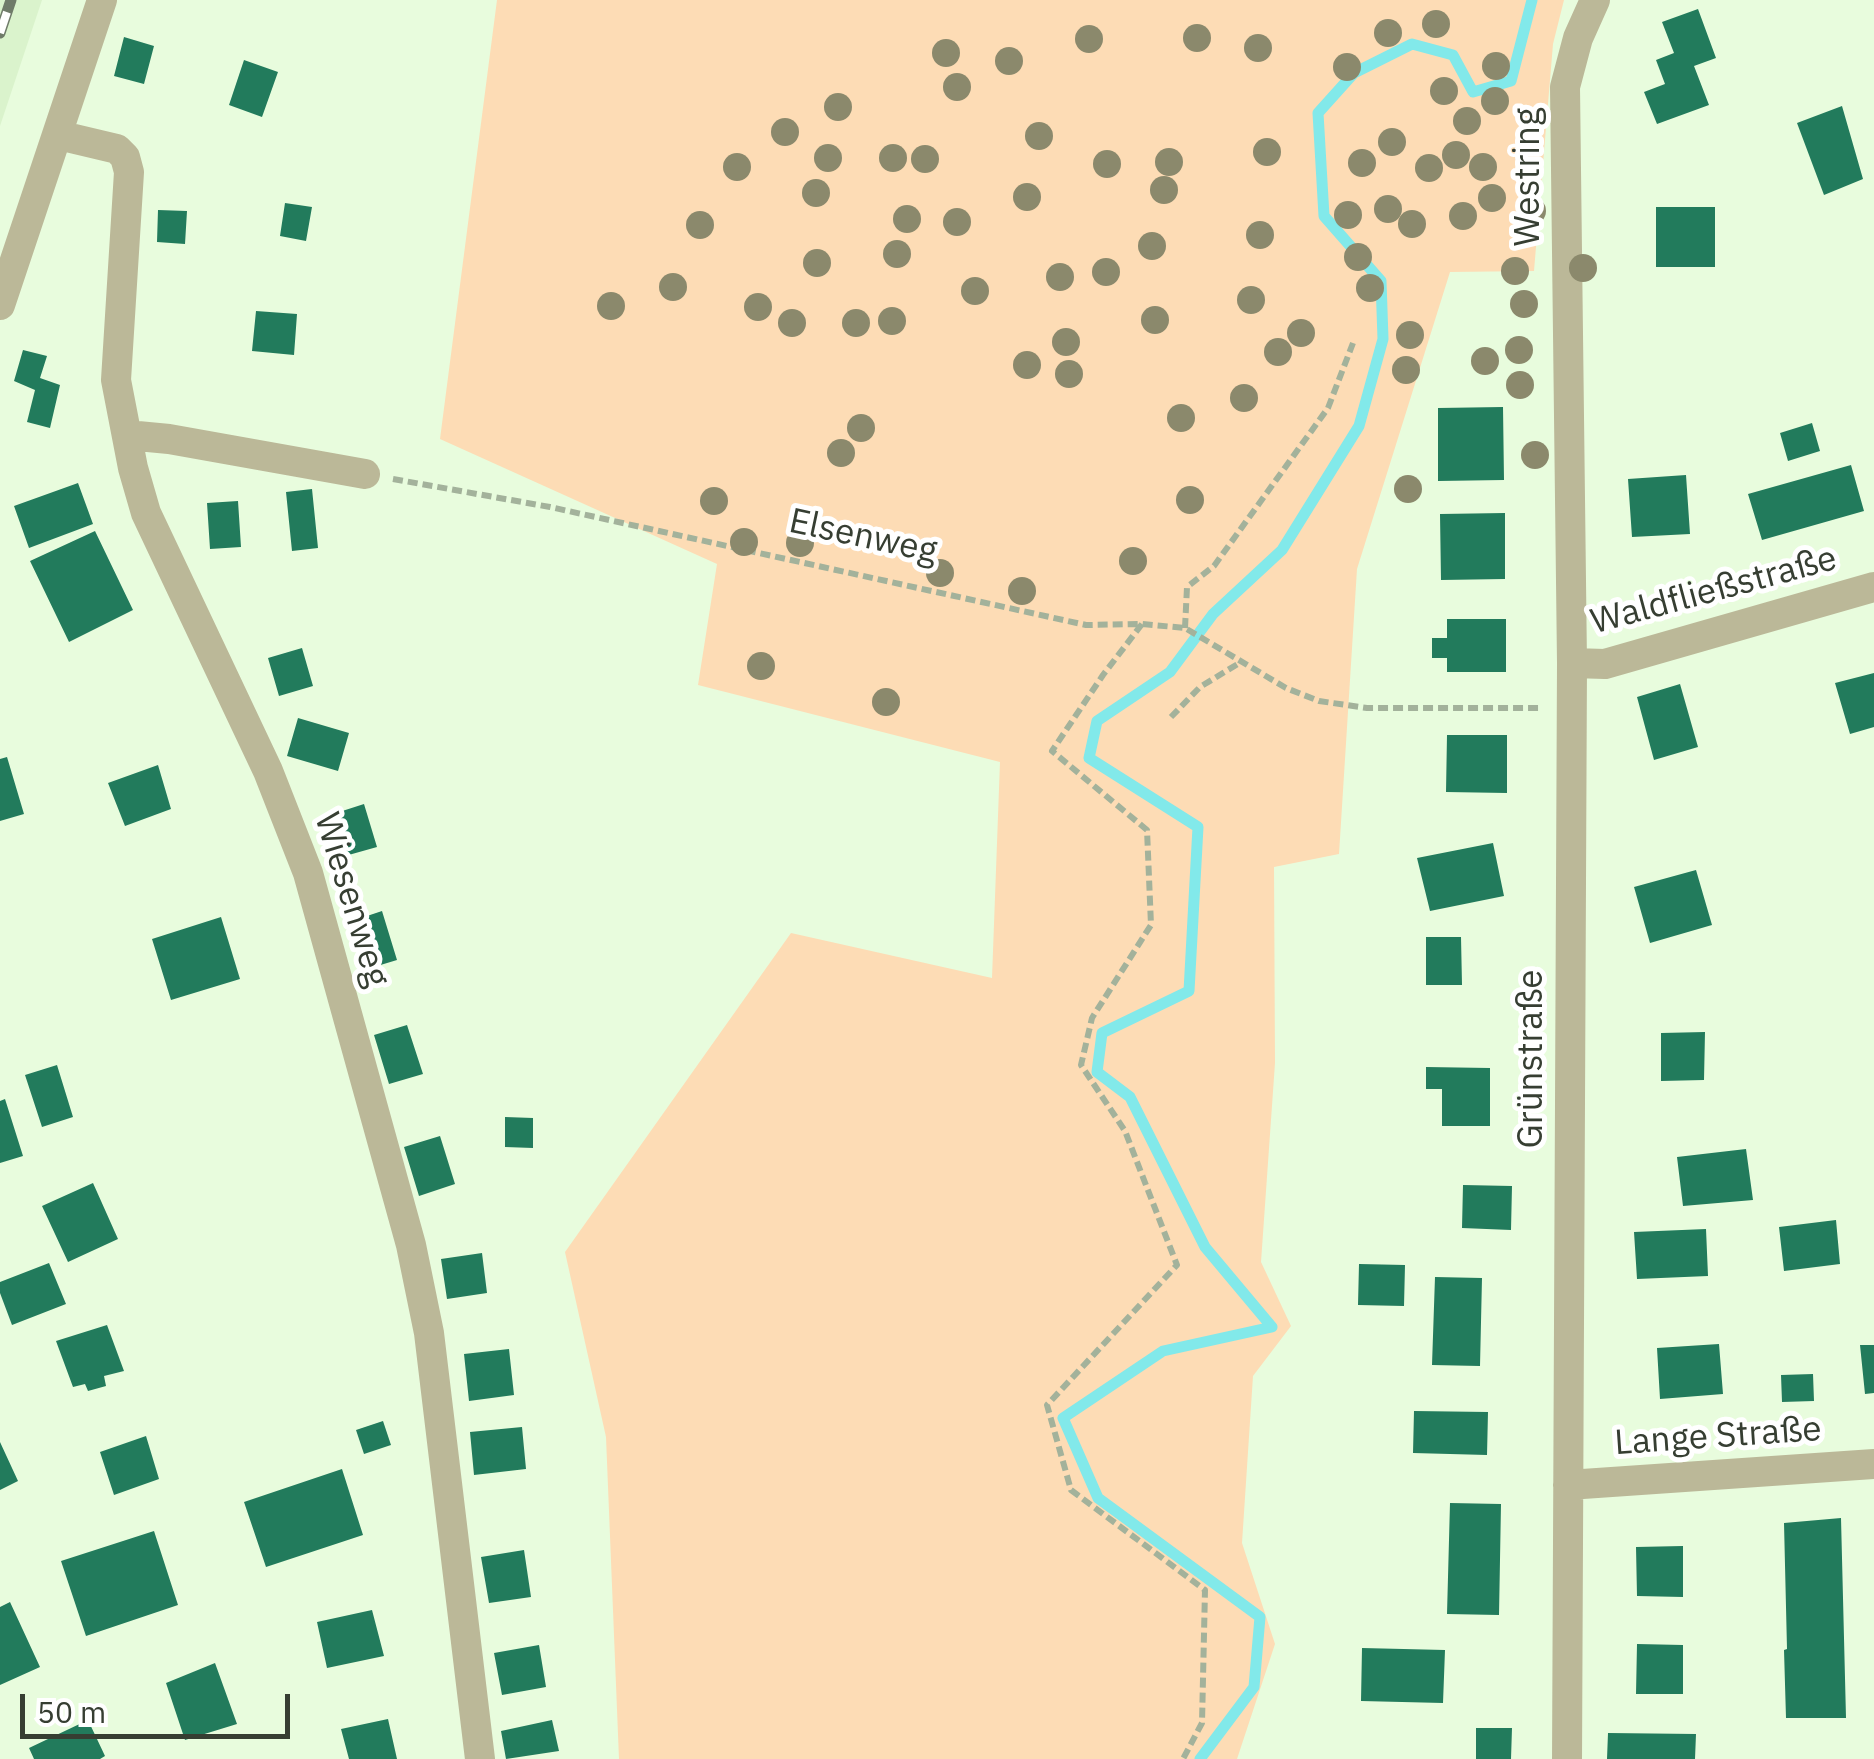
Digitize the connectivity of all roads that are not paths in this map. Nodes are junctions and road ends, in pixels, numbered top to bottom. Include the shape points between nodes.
1 (102, 0) edge
2 (1595, 0) edge
3 (58, 136) junction
4 (0, 305) edge
5 (1567, 360) joint
6 (127, 435) junction
7 (366, 474) road end
8 (1874, 587) edge
9 (1572, 663) junction
10 (1874, 1464) edge
11 (1568, 1485) junction
12 (480, 1759) edge
13 (1566, 1759) edge

1 - 3 street
2 - 5 street, Westring via 1566,86
3 - 4 street
3 - 6 street, Wiesenweg via 126,157 116,380
5 - 9 street, Grünstraße
6 - 7 street
6 - 12 street, Wiesenweg via 146,513 268,770 308,873 411,1245 428,1333
8 - 9 street, Waldfließstraße via 1605,664
9 - 11 street, Grünstraße
10 - 11 street, Lange Straße
11 - 13 street, Grünstraße

